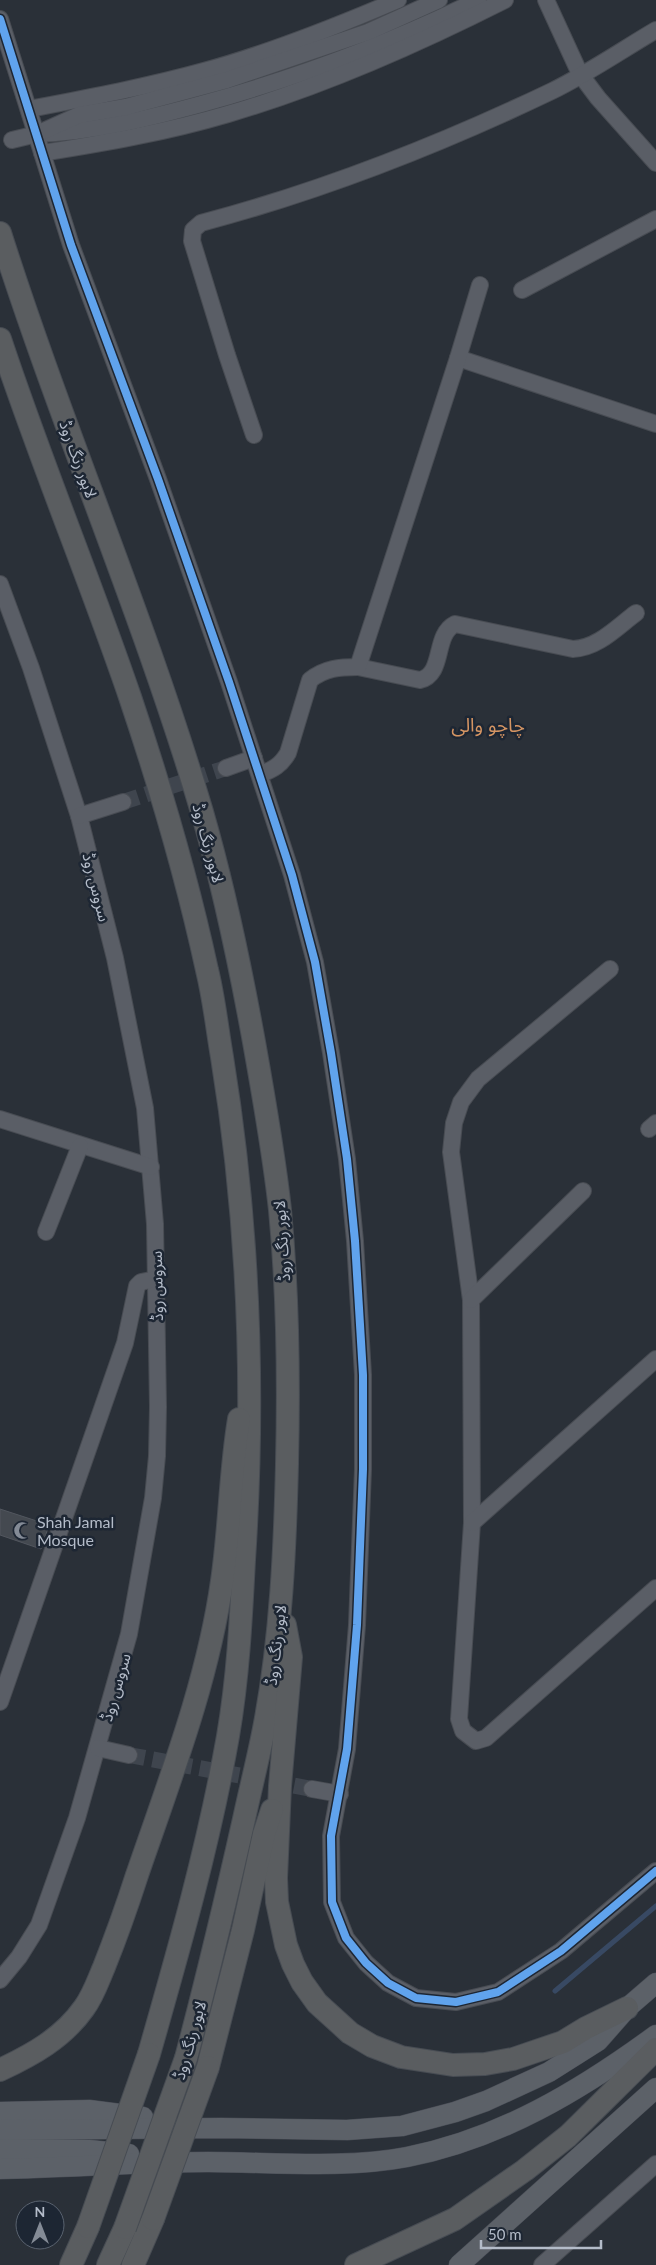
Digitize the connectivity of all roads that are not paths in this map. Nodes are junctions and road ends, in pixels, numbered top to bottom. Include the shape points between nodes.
1 (398, 0) edge
2 (439, 0) edge
3 (478, 0) edge
4 (505, 0) edge
5 (546, 0) edge
6 (0, 19) edge
7 (656, 30) edge
8 (580, 74) junction
9 (28, 109) junction
10 (37, 134) junction
11 (12, 140) dead end
12 (42, 153) junction
13 (656, 163) edge
14 (656, 220) edge
15 (0, 234) edge
16 (480, 285) dead end
17 (522, 290) dead end
18 (0, 339) edge
19 (458, 358) junction
20 (656, 424) edge
21 (254, 436) dead end
22 (0, 584) edge
23 (636, 613) dead end
24 (358, 667) junction
25 (254, 758) junction
26 (226, 768) tunnel mouth
27 (260, 774) junction
28 (123, 802) tunnel mouth
29 (79, 816) junction
30 (610, 968) dead end
31 (2, 1126) edge
32 (80, 1146) junction
33 (151, 1167) junction
34 (583, 1191) dead end
35 (46, 1232) dead end
36 (156, 1279) junction
37 (471, 1300) junction
38 (249, 1358) junction
39 (656, 1359) edge
40 (472, 1523) junction
41 (656, 1588) edge
42 (281, 1602) junction
43 (0, 1702) edge
44 (98, 1748) junction
45 (129, 1755) tunnel mouth
46 (280, 1786) junction
47 (312, 1789) tunnel mouth
48 (340, 1794) junction
49 (656, 1871) edge
50 (0, 1980) edge
51 (656, 1983) edge
52 (627, 2008) junction
53 (656, 2035) edge
54 (656, 2048) edge
55 (629, 2054) junction
56 (0, 2055) edge
57 (28, 2057) junction
58 (0, 2070) edge
59 (0, 2083) edge
60 (656, 2088) edge
61 (0, 2112) edge
62 (221, 2128) junction
63 (0, 2130) edge
64 (0, 2149) edge
65 (206, 2162) junction
66 (656, 2164) edge
67 (0, 2169) edge
68 (408, 2240) junction
69 (71, 2265) edge
70 (108, 2265) edge
71 (133, 2265) edge
72 (356, 2265) edge
73 (459, 2265) edge
74 (542, 2265) edge

1 - 9 street via 266,52 204,71
2 - 10 street via 368,32 284,62 168,96 79,115
3 - 10 street via 348,57 241,93 133,122 77,132
4 - 12 street via 363,66 273,99 179,127
5 - 8 street
6 - 9 street
7 - 8 street
8 - 13 street
8 - 21 street via 553,90 432,146 294,195 202,223 192,230 192,241
9 - 10 street
10 - 11 street
10 - 12 street
12 - 25 street via 71,245 158,479
14 - 17 street
15 - 42 highway, لاہور رنگ روڈ via 29,324 161,683 202,814 227,907 248,1006 280,1210 285,1297 288,1410
16 - 19 street
18 - 38 highway, لاہور رنگ روڈ via 130,696 168,819 208,972 233,1125 243,1226
19 - 20 street
19 - 24 street
22 - 29 street, سروس روڈ
23 - 24 street via 585,648 573,649 455,624 445,634 433,672 428,678 420,680
24 - 27 street via 319,672 310,680 288,753 282,763
25 - 26 street
25 - 27 street
27 - 48 street via 315,962 332,1053 355,1241 364,1375 364,1469 357,1625
28 - 29 street
29 - 33 street, سروس روڈ via 114,958 144,1108
30 - 37 street via 478,1079 461,1102 454,1123 451,1152
31 - 32 street
32 - 33 street
32 - 35 street
33 - 36 street, سروس روڈ
34 - 37 street
36 - 43 street via 136,1286 125,1343
36 - 44 street, سروس روڈ via 157,1456 153,1498 129,1634
37 - 40 street
38 - 57 highway via 233,1453 222,1581 203,1673 164,1798 96,1987 68,2028
38 - 69 highway, لاہور رنگ روڈ, bridge via 248,1508 240,1638 228,1735 204,1850 149,2054 88,2227
39 - 40 street
40 - 41 street via 459,1719 463,1731 476,1741 499,1728
42 - 46 highway via 291,1657
42 - 70 highway, لاہور رنگ روڈ, bridge via 266,1718 217,1940 186,2058 125,2228
44 - 45 street
44 - 50 street, سروس روڈ via 39,1925
46 - 52 highway via 276,1878 286,1944 302,1982 317,2003 350,2033 401,2057 453,2065 485,2064 513,2059 563,2042
46 - 71 highway, bridge via 264,1834 208,2067 153,2220
47 - 48 street
48 - 49 street via 331,1836 332,1902 346,1938 366,1964 388,1983 416,1998 456,2002 498,1992 561,1951
51 - 52 main road
52 - 62 main road via 598,2041 549,2072 514,2090 455,2112 402,2126 347,2130
53 - 55 main road
54 - 68 highway via 568,2136 525,2170 455,2219
55 - 65 main road via 541,2110 452,2145 407,2157 346,2162
55 - 68 highway via 576,2112 476,2193
56 - 57 highway via 8,2052
57 - 58 highway
57 - 59 highway via 24,2070
60 - 73 main road
61 - 62 main road via 89,2110
62 - 63 main road
64 - 65 main road via 89,2150
65 - 67 main road
66 - 74 street
68 - 72 highway

